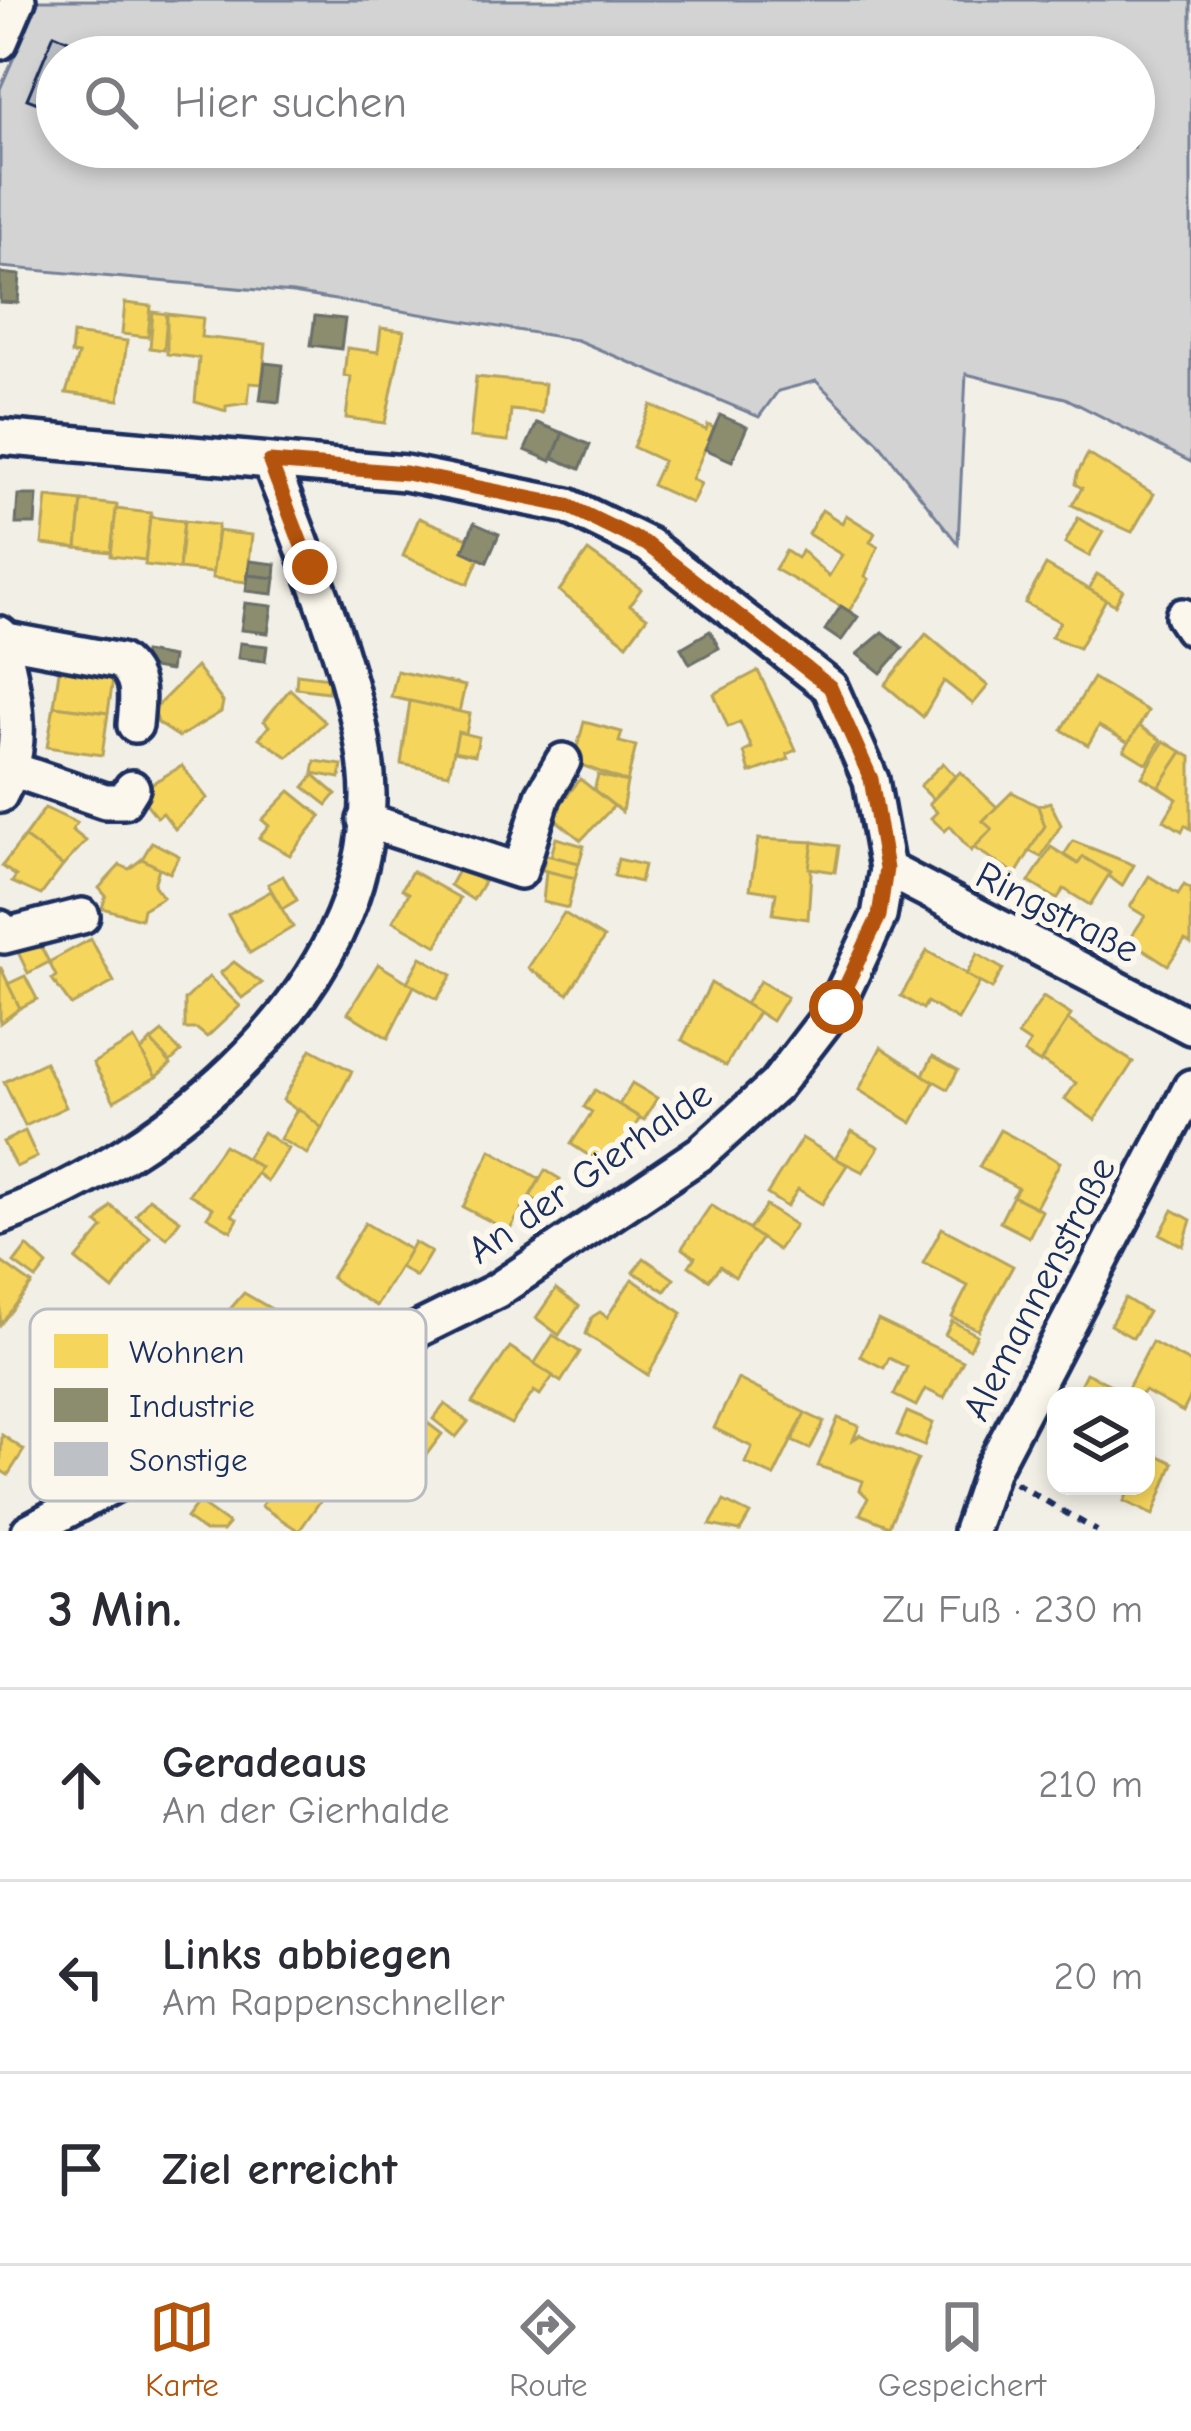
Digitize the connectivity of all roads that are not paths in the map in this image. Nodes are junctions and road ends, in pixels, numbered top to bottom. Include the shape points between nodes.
1 (18, 0) edge
2 (0, 42) edge
3 (0, 436) edge
4 (270, 462) junction
5 (1, 637) edge
6 (135, 725) dead end
7 (563, 761) dead end
8 (7, 783) edge
9 (132, 788) dead end
10 (364, 820) junction
11 (886, 869) junction
12 (82, 916) dead end
13 (0, 928) edge
14 (1191, 1027) edge
15 (1191, 1087) edge
16 (0, 1216) edge
17 (426, 1326) edge
18 (84, 1501) edge
19 (29, 1531) edge
20 (971, 1531) edge

1 - 2 street
3 - 4 street, An der Gierhalde
4 - 10 street via 345,673 368,793
4 - 11 street, An der Gierhalde via 406,473 568,506 648,545 830,687 871,779
5 - 6 street via 120,661 138,690
5 - 8 street via 19,728
7 - 10 street via 520,871
8 - 9 street via 105,801 124,800
10 - 16 street via 358,878 305,993 222,1081 123,1158
11 - 14 street, Ringstraße
11 - 17 street, An der Gierhalde via 879,916 836,1007 776,1085 701,1153 496,1291
12 - 13 street via 22,934 4,936
15 - 20 street, Alemannenstraße via 992,1469
18 - 19 street, An der Gierhalde

